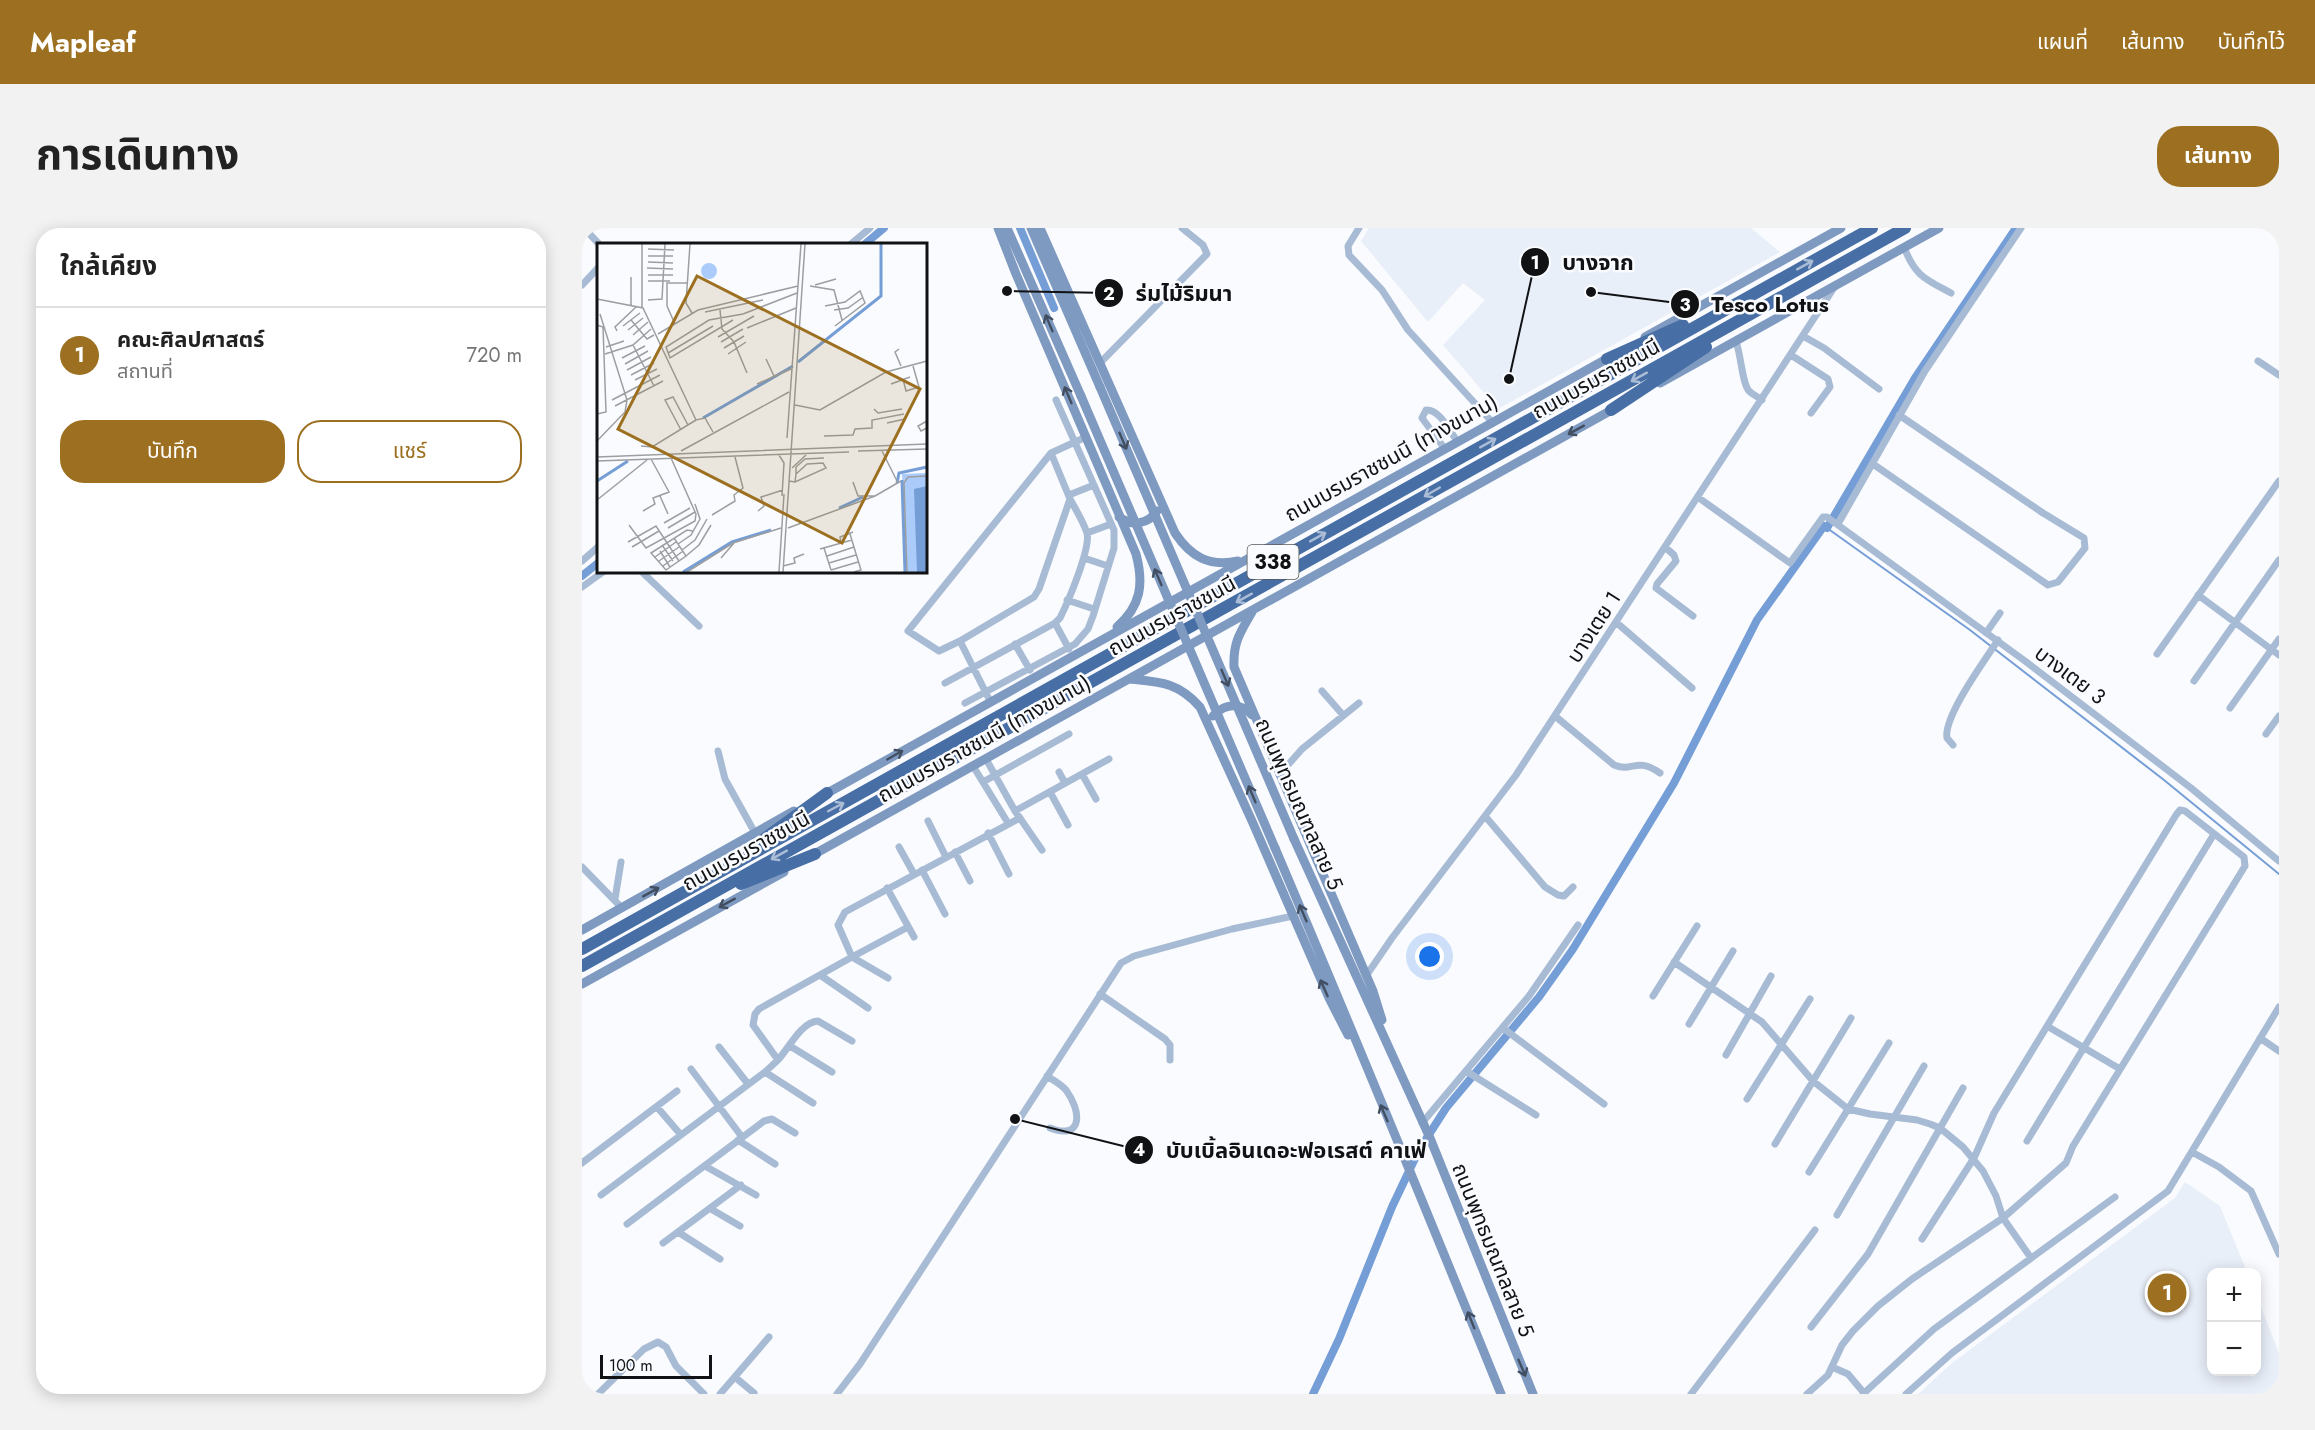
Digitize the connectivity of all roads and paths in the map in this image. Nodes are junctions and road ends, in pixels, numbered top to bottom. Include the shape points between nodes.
1 (584, 228) edge
2 (870, 228) edge
3 (998, 228) edge
4 (1007, 228) edge
5 (1031, 228) edge
6 (1040, 228) edge
7 (1182, 228) edge
8 (1359, 228) edge
9 (1841, 228) edge
10 (1872, 228) edge
11 (1905, 228) edge
12 (1939, 228) edge
13 (2021, 228) edge
14 (598, 243) edge
15 (852, 243) edge
16 (1904, 247) junction
17 (597, 269) edge
18 (582, 285) edge
19 (1835, 286) junction
20 (1951, 292) dead end
21 (1727, 309) junction
22 (1746, 318) junction
23 (1803, 336) junction
24 (1736, 342) junction
25 (1791, 355) junction
26 (1607, 359) junction
27 (2258, 362) dead end
28 (1100, 363) junction
29 (2279, 375) edge
30 (1879, 389) dead end
31 (1056, 400) dead end
32 (1762, 400) junction
33 (1611, 410) junction
34 (1811, 413) dead end
35 (1899, 415) junction
36 (1492, 422) junction
37 (1086, 437) junction
38 (1075, 442) junction
39 (1458, 442) junction
40 (1445, 449) junction
41 (1051, 453) junction
42 (1873, 464) junction
43 (2279, 481) edge
44 (1094, 485) junction
45 (1070, 497) junction
46 (1699, 498) junction
47 (1162, 504) junction
48 (1119, 517) junction
49 (1837, 523) junction
50 (1111, 524) junction
51 (1087, 533) junction
52 (597, 548) edge
53 (1666, 548) junction
54 (1084, 558) junction
55 (1249, 559) junction
56 (2279, 560) edge
57 (582, 561) edge
58 (1108, 566) junction
59 (602, 573) edge
60 (643, 573) edge
61 (582, 587) edge
62 (2198, 595) junction
63 (1067, 600) junction
64 (1094, 609) junction
65 (1254, 610) junction
66 (2000, 613) dead end
67 (1693, 616) dead end
68 (1055, 623) junction
69 (1617, 623) junction
70 (2235, 623) junction
71 (699, 626) dead end
72 (1986, 633) junction
73 (1106, 637) junction
74 (2279, 639) edge
75 (960, 641) junction
76 (1997, 642) junction
77 (1015, 644) junction
78 (1069, 649) junction
79 (2272, 649) junction
80 (2157, 654) dead end
81 (2279, 655) edge
82 (973, 668) junction
83 (1030, 670) junction
84 (1128, 679) junction
85 (2194, 681) dead end
86 (945, 683) dead end
87 (1692, 688) dead end
88 (1322, 691) dead end
89 (988, 697) junction
90 (965, 703) dead end
91 (1359, 703) dead end
92 (2230, 708) dead end
93 (1343, 715) junction
94 (1555, 716) junction
95 (2279, 716) edge
96 (1255, 718) junction
97 (1211, 730) junction
98 (1069, 734) dead end
99 (2266, 734) dead end
100 (1953, 745) dead end
101 (718, 751) dead end
102 (986, 759) junction
103 (1109, 759) dead end
104 (973, 766) junction
105 (1059, 772) dead end
106 (1660, 773) dead end
107 (1082, 774) junction
108 (1279, 775) junction
109 (996, 776) junction
110 (983, 782) junction
111 (1065, 783) junction
112 (1050, 792) junction
113 (827, 793) junction
114 (1096, 799) dead end
115 (1018, 814) junction
116 (1485, 816) junction
117 (928, 821) dead end
118 (1008, 824) junction
119 (1068, 825) dead end
120 (755, 833) junction
121 (988, 833) junction
122 (2214, 834) junction
123 (900, 847) dead end
124 (1042, 850) dead end
125 (955, 852) junction
126 (815, 854) junction
127 (946, 856) junction
128 (2279, 861) edge
129 (621, 862) dead end
130 (582, 867) edge
131 (922, 870) junction
132 (914, 874) junction
133 (1009, 874) dead end
134 (970, 881) dead end
135 (1573, 887) dead end
136 (887, 888) junction
137 (675, 897) junction
138 (615, 900) junction
139 (686, 907) junction
140 (622, 908) junction
141 (945, 914) dead end
142 (1293, 916) junction
143 (1578, 925) dead end
144 (1697, 926) dead end
145 (909, 927) junction
146 (582, 930) edge
147 (914, 937) dead end
148 (582, 949) edge
149 (1733, 951) dead end
150 (852, 957) junction
151 (1674, 962) junction
152 (582, 966) edge
153 (819, 975) junction
154 (1366, 975) junction
155 (1771, 976) dead end
156 (888, 978) dead end
157 (582, 984) edge
158 (1712, 988) junction
159 (1100, 994) junction
160 (1653, 996) dead end
161 (1810, 999) dead end
162 (2279, 1007) edge
163 (868, 1008) dead end
164 (1749, 1013) junction
165 (1851, 1018) dead end
166 (1689, 1024) dead end
167 (2047, 1026) junction
168 (1505, 1029) junction
169 (2260, 1038) junction
170 (852, 1041) dead end
171 (1889, 1043) dead end
172 (1782, 1044) junction
173 (719, 1047) dead end
174 (790, 1047) junction
175 (2083, 1048) junction
176 (2279, 1051) edge
177 (1726, 1054) dead end
178 (778, 1060) junction
179 (1170, 1060) dead end
180 (1395, 1060) junction
181 (1924, 1066) dead end
182 (691, 1069) dead end
183 (2120, 1069) junction
184 (765, 1072) junction
185 (832, 1072) dead end
186 (1468, 1072) junction
187 (1047, 1076) junction
188 (1370, 1077) junction
189 (1813, 1081) junction
190 (748, 1084) junction
191 (1963, 1088) dead end
192 (677, 1091) dead end
193 (1747, 1100) dead end
194 (813, 1103) dead end
195 (1605, 1104) dead end
196 (718, 1106) junction
197 (657, 1107) junction
198 (1848, 1109) junction
199 (1536, 1114) dead end
200 (1893, 1118) junction
201 (1424, 1125) junction
202 (1050, 1128) dead end
203 (1940, 1128) junction
204 (795, 1132) dead end
205 (681, 1135) junction
206 (740, 1139) junction
207 (2027, 1141) dead end
208 (1775, 1144) dead end
209 (2192, 1152) junction
210 (1974, 1158) junction
211 (582, 1163) edge
212 (775, 1164) dead end
213 (705, 1166) junction
214 (1809, 1172) dead end
215 (741, 1185) junction
216 (601, 1195) dead end
217 (756, 1195) dead end
218 (2115, 1197) dead end
219 (711, 1209) junction
220 (1837, 1215) dead end
221 (2002, 1218) junction
222 (627, 1224) dead end
223 (740, 1226) dead end
224 (1815, 1230) dead end
225 (678, 1232) junction
226 (1922, 1239) dead end
227 (663, 1243) dead end
228 (2279, 1254) edge
229 (2031, 1258) junction
230 (720, 1259) dead end
231 (1811, 1327) dead end
232 (769, 1337) dead end
233 (1832, 1367) junction
234 (736, 1378) junction
235 (754, 1393) edge
236 (1864, 1393) edge
237 (598, 1394) edge
238 (704, 1394) edge
239 (720, 1394) edge
240 (837, 1394) edge
241 (1501, 1394) edge
242 (1533, 1394) edge
243 (1691, 1394) edge
244 (1807, 1394) edge
245 (1906, 1394) edge

1 - 14 street
2 - 15 street
37 -> 3 main road
188 -> 4 main road, ถนนพุทธมณฑลสาย 5, bridge
5 -> 180 main road, ถนนพุทธมณฑลสาย 5, bridge via 1294,839
6 - 28 main road
7 - 28 street via 1203,245 1206,254
8 - 36 street via 1348,246 1349,255 1382,290 1408,330
9 - 26 main road, ถนนบรมราชชนนี (ทางขนาน) / 338
21 -> 10 highway, ถนนบรมราชชนนี / 338
11 - 22 highway, ถนนบรมราชชนนี / 338
12 - 16 main road, ถนนบรมราชชนนี (ทางขนาน) / 338
13 - 35 street
16 - 19 main road, ถนนบรมราชชนนี (ทางขนาน) / 338
16 - 20 street via 1913,269
17 - 18 street
19 - 23 street, บางเตย 1
19 - 24 main road, ถนนบรมราชชนนี (ทางขนาน) / 338
21 - 26 highway
137 -> 21 highway, ถนนบรมราชชนนี / 338
22 - 33 highway
22 -> 139 highway, ถนนบรมราชชนนี / 338
23 - 25 street, บางเตย 1
23 - 30 street
24 - 32 street via 1748,390
24 - 33 main road, ถนนบรมราชชนนี (ทางขนาน) / 338
25 - 32 street, บางเตย 1
25 - 34 street via 1828,379 1830,387
26 - 36 main road, ถนนบรมราชชนนี (ทางขนาน) / 338
27 - 29 street
28 - 47 main road
31 - 38 street
32 - 46 street, บางเตย 1
33 -> 65 main road, ถนนบรมราชชนนี (ทางขนาน) / 338
35 - 42 street
35 - 42 street via 2084,538 2085,548 2058,582 2048,585
36 - 39 main road, ถนนบรมราชชนนี (ทางขนาน) / 338
37 - 38 street
37 - 48 main road
38 - 41 street
38 - 44 street
39 - 40 main road, ถนนบรมราชชนนี (ทางขนาน) / 338
39 - 40 street via 1438,415 1426,410 1422,418
40 - 55 main road, ถนนบรมราชชนนี (ทางขนาน) / 338
41 - 45 street
41 - 75 street via 908,631 939,651
42 - 49 street
43 - 62 street
44 - 45 street
44 - 50 street
45 - 51 street
45 - 75 street via 1034,597
46 - 49 street, บางเตย 3 via 1790,563 1823,517
46 - 53 street, บางเตย 1
47 - 48 main road via 1152,519 1145,522
47 - 55 main road via 1175,533 1193,555 1225,564
48 - 73 main road via 1136,554 1140,584 1134,608
49 - 72 street, บางเตย 3
50 - 51 street
50 - 58 street via 1115,538
51 - 54 street
52 - 57 street
53 - 67 street via 1676,561 1656,588
53 - 69 street, บางเตย 1
54 - 58 street
54 - 63 street
55 - 73 main road, ถนนบรมราชชนนี (ทางขนาน) / 338
56 - 70 street
58 - 64 street
59 - 61 street
60 - 71 street
62 - 70 street
62 - 80 street
63 - 64 street
63 - 68 street
64 - 78 street via 1088,629
65 - 84 main road, ถนนบรมราชชนนี (ทางขนาน) / 338
65 - 96 main road via 1233,651 1234,667
66 - 72 street
68 - 77 street
68 - 78 street
69 - 87 street
69 - 94 street, บางเตย 1
70 - 79 street
70 - 85 street
72 - 76 street, บางเตย 3
73 - 89 main road, ถนนบรมราชชนนี (ทางขนาน) / 338
74 - 79 street
75 - 82 street
76 - 100 street via 1948,725 1947,738
76 - 128 street, บางเตย 3 via 2191,788
77 - 82 street
77 - 83 street
78 - 83 street
79 - 81 street
79 - 92 street
82 - 86 street
82 - 89 street
83 - 89 street
84 - 97 main road via 1175,686 1200,706
84 - 102 main road, ถนนบรมราชชนนี (ทางขนาน) / 338
88 - 93 street
89 - 90 street
113 -> 89 main road, ถนนบรมราชชนนี (ทางขนาน) / 338
91 - 93 street
93 - 108 street via 1302,749
94 - 106 street via 1614,765 1648,765
94 - 116 street, บางเตย 1
95 - 99 street
96 - 97 main road via 1239,705 1232,705 1212,717
96 - 108 main road
97 - 142 main road
98 - 109 street
101 - 120 street via 725,779
102 - 104 main road, ถนนบรมราชชนนี (ทางขนาน) / 338
102 - 109 street
103 - 107 street
104 - 110 street
104 - 126 main road, ถนนบรมราชชนนี (ทางขนาน) / 338
105 - 111 street
107 - 111 street
107 - 114 street
108 - 154 main road
109 - 110 street
109 - 115 street
110 - 118 street
111 - 112 street
112 - 115 street
112 - 119 street
113 - 120 main road, ถนนบรมราชชนนี (ทางขนาน) / 338
113 - 137 highway
115 - 118 street
115 - 124 street
116 - 135 street via 1545,887 1564,896
116 - 154 street, บางเตย 1
117 - 127 street
118 - 121 street
140 -> 120 main road, ถนนบรมราชชนนี (ทางขนาน) / 338
121 - 125 street
121 - 133 street
122 - 167 street via 2180,810
122 - 175 street
122 - 183 street via 2244,857 2245,866
123 - 132 street
125 - 127 street
125 - 134 street
126 - 139 highway
126 -> 157 main road, ถนนบรมราชชนนี (ทางขนาน) / 338
127 - 131 street
129 - 138 street
130 - 138 street
131 - 132 street
131 - 141 street
132 - 136 street
136 - 145 street
136 - 150 street via 845,912 840,919 840,932
137 - 148 highway, ถนนบรมราชชนนี / 338
138 - 140 street
139 - 152 highway, ถนนบรมราชชนนี / 338
140 - 146 main road, ถนนบรมราชชนนี (ทางขนาน) / 338
142 - 159 street via 1134,956 1120,963
188 -> 142 main road
143 - 168 street
144 - 151 street
145 - 147 street
145 - 150 street
149 - 158 street
150 - 153 street
150 - 156 street
151 - 158 street
151 - 160 street
153 - 163 street
153 - 178 street via 755,1014 753,1025
154 - 180 main road
155 - 164 street
158 - 164 street
158 - 166 street
159 - 179 street via 1165,1039 1170,1045
159 - 187 street
161 - 172 street
162 - 169 street
164 - 172 street
164 - 177 street
165 - 189 street
167 - 175 street
167 - 210 street via 1994,1113
168 - 186 street
168 - 195 street
169 - 176 street
169 - 209 street
170 - 174 street via 814,1021
171 - 198 street
172 - 189 street
172 - 193 street
173 - 190 street
174 - 178 street
174 - 185 street
175 - 183 street
175 - 207 street
178 - 184 street
180 - 201 main road, ถนนพุทธมณฑลสาย 5
181 - 200 street
182 - 196 street
183 - 221 street via 2066,1163
184 - 190 street
184 - 194 street
186 - 199 street
186 - 201 street
187 - 202 street via 1066,1091 1078,1116 1070,1130
187 - 240 street via 873,1345
241 -> 188 main road, ถนนพุทธมณฑลสาย 5
189 - 198 street
189 - 208 street
190 - 196 street
191 - 203 street
192 - 197 street
196 - 205 street
196 - 206 street
197 - 205 street
197 - 211 street
198 - 200 street
198 - 214 street
200 - 203 street via 1917,1120
200 - 220 street
201 -> 242 main road, ถนนพุทธมณฑลสาย 5
203 - 210 street
203 - 231 street via 1868,1254
204 - 206 street via 768,1119
205 - 216 street
206 - 212 street
206 - 213 street
209 - 228 street via 2251,1191
209 - 245 street via 2161,1198 1952,1353
210 - 221 street via 1991,1183
210 - 226 street
213 - 215 street
213 - 222 street
215 - 217 street
215 - 219 street
218 - 229 street
219 - 223 street
219 - 225 street
221 - 229 street
221 - 233 street via 1878,1306 1842,1345
224 - 243 street
225 - 227 street
225 - 230 street
229 - 236 street via 1934,1329
232 - 234 street
233 - 236 street via 1848,1374
233 - 244 street
234 - 235 street
234 - 239 street
237 - 238 street via 645,1349 658,1342

